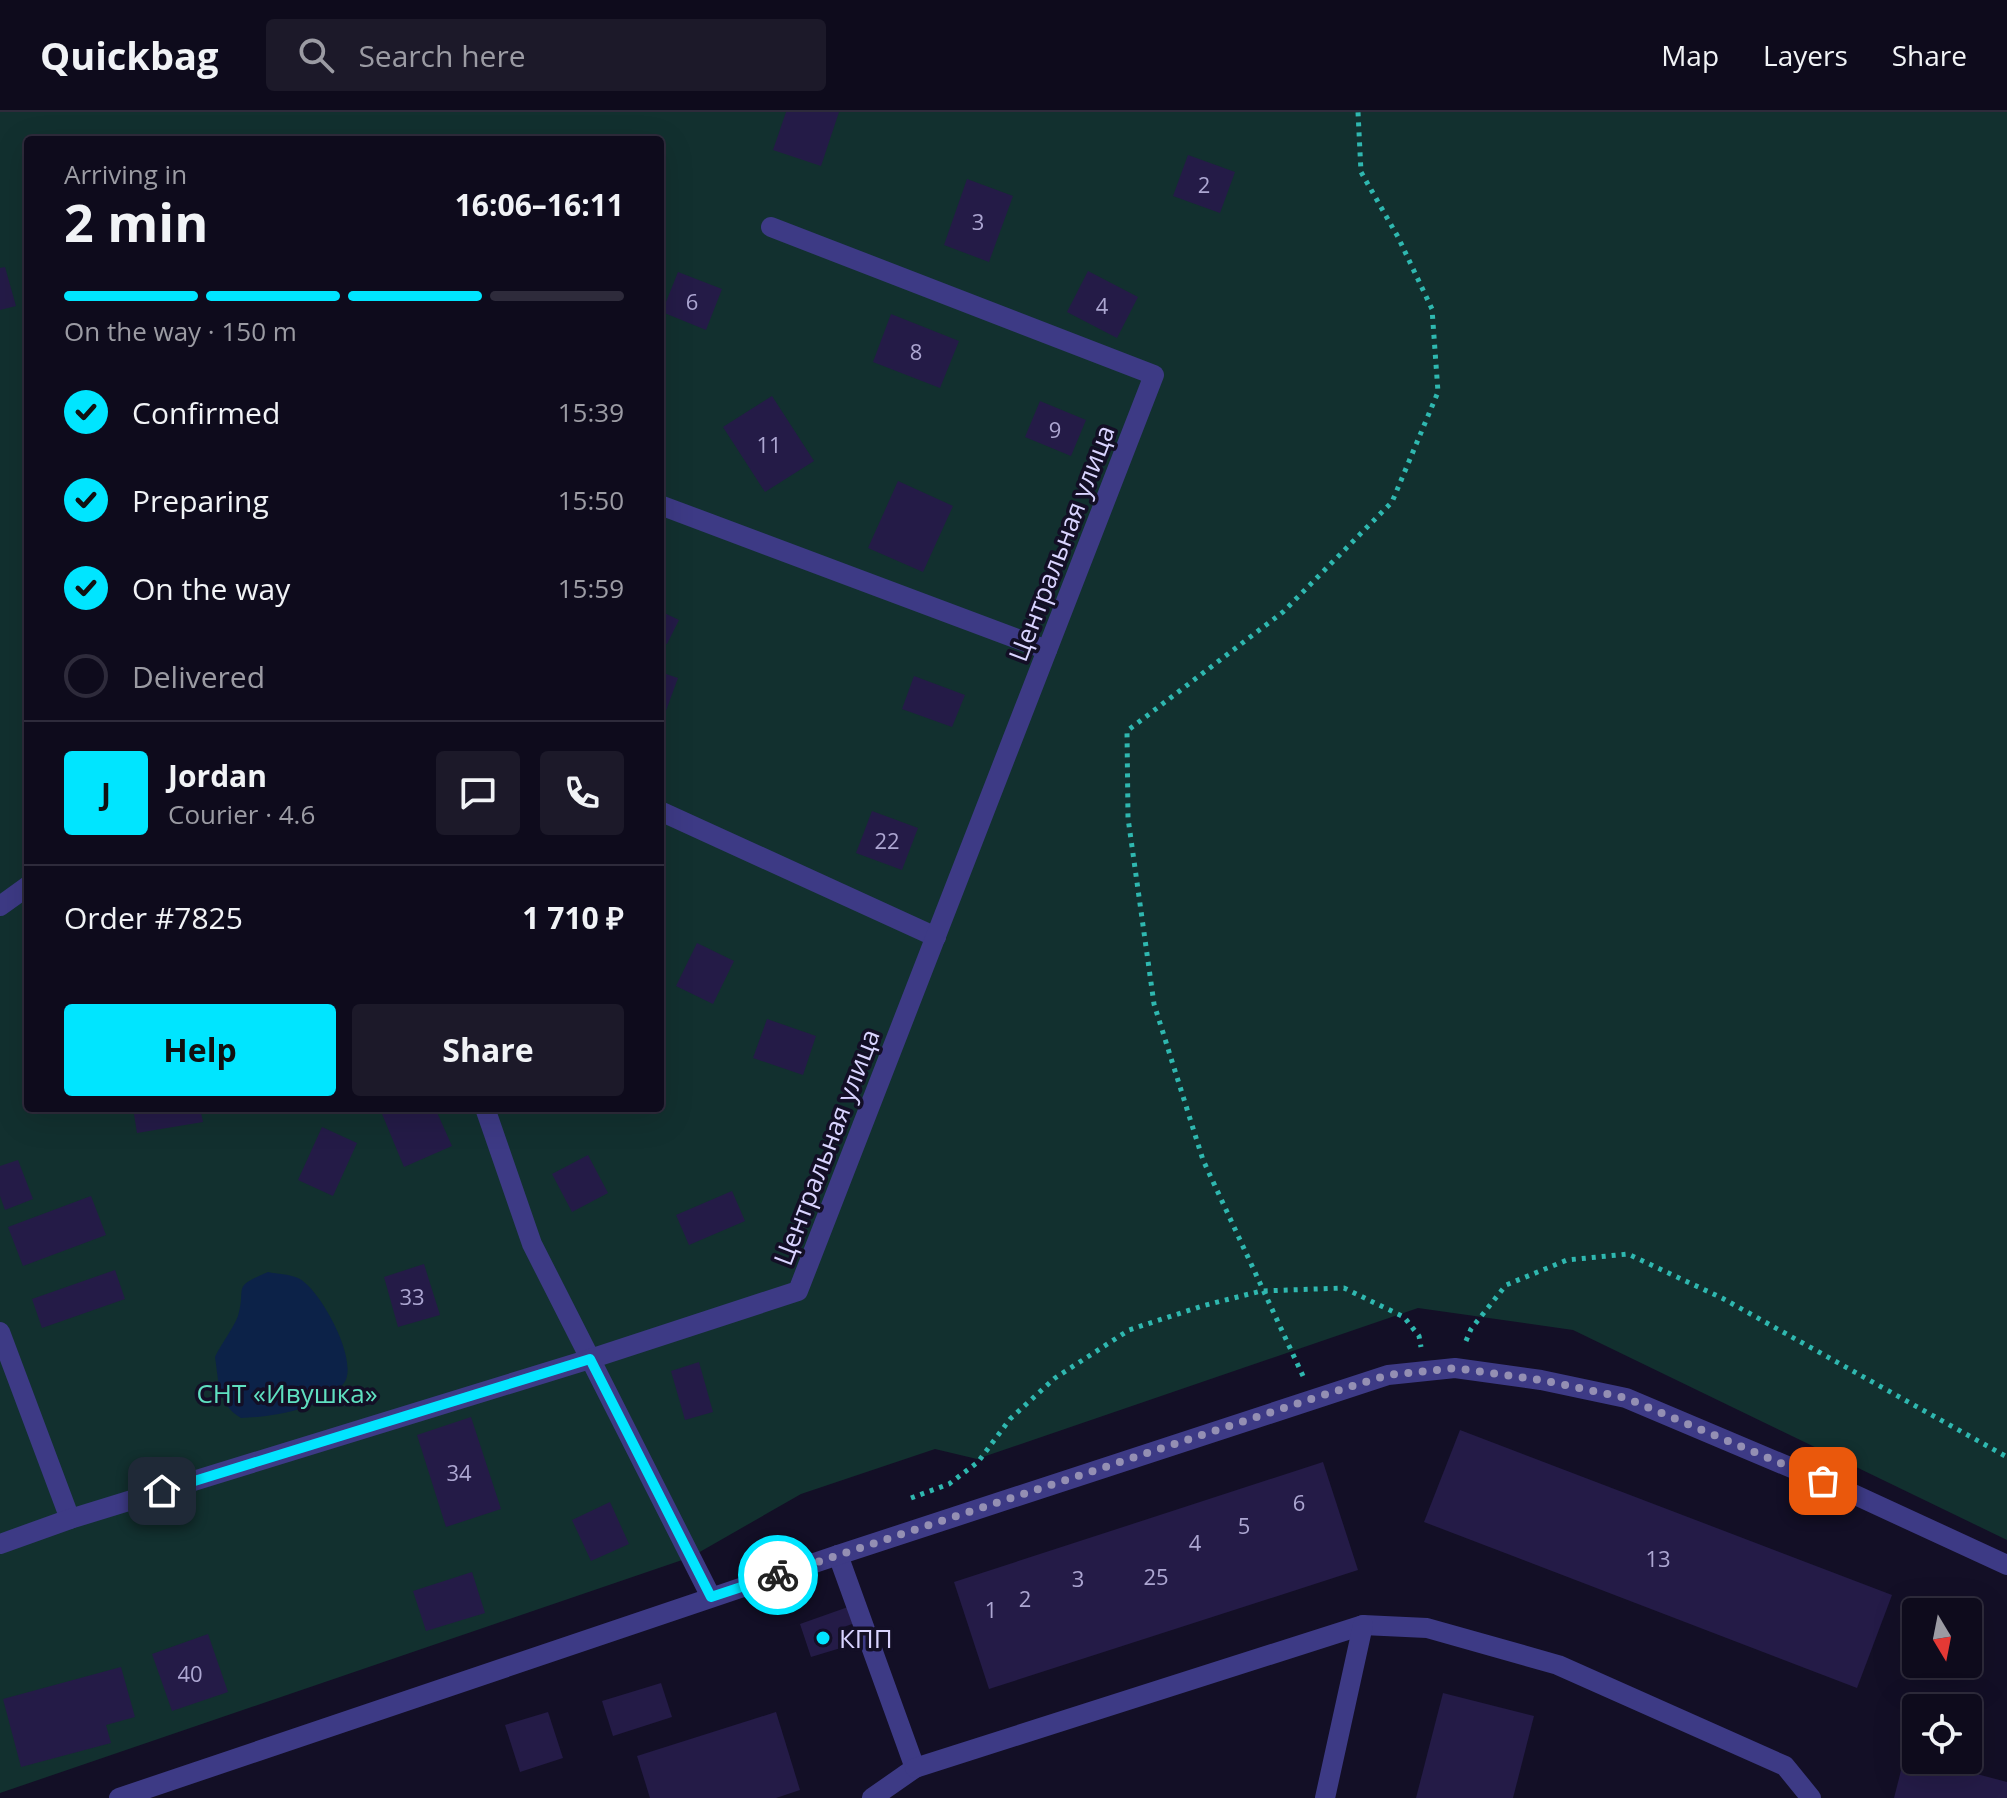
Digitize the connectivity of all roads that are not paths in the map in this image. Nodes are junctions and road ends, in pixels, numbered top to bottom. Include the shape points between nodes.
1 (771, 227) dead end
2 (664, 506) edge
3 (1047, 650) junction
4 (664, 813) edge
5 (24, 889) edge
6 (0, 906) edge
7 (936, 937) junction
8 (486, 1112) edge
9 (0, 1332) edge
10 (590, 1359) junction
11 (70, 1519) junction
12 (0, 1544) edge
13 (838, 1555) junction
14 (2007, 1565) edge
15 (711, 1597) junction
16 (1363, 1625) junction
17 (915, 1768) junction
18 (119, 1798) edge
19 (872, 1798) edge
20 (1325, 1798) edge
21 (1811, 1798) edge

1 - 3 street, Центральная улица via 1154,375
2 - 3 street
3 - 7 street, Центральная улица
4 - 7 street
5 - 6 street
7 - 10 street, Центральная улица via 798,1291
8 - 10 street via 532,1244
9 - 11 street
10 - 11 street, Центральная улица
10 - 15 street
11 - 12 street, Центральная улица
13 - 14 street via 1388,1375 1455,1368 1626,1398
13 - 15 street
13 - 17 street
15 - 18 street
16 - 17 street
16 - 20 street
16 - 21 street via 1427,1628 1558,1665 1785,1766
17 - 19 street

